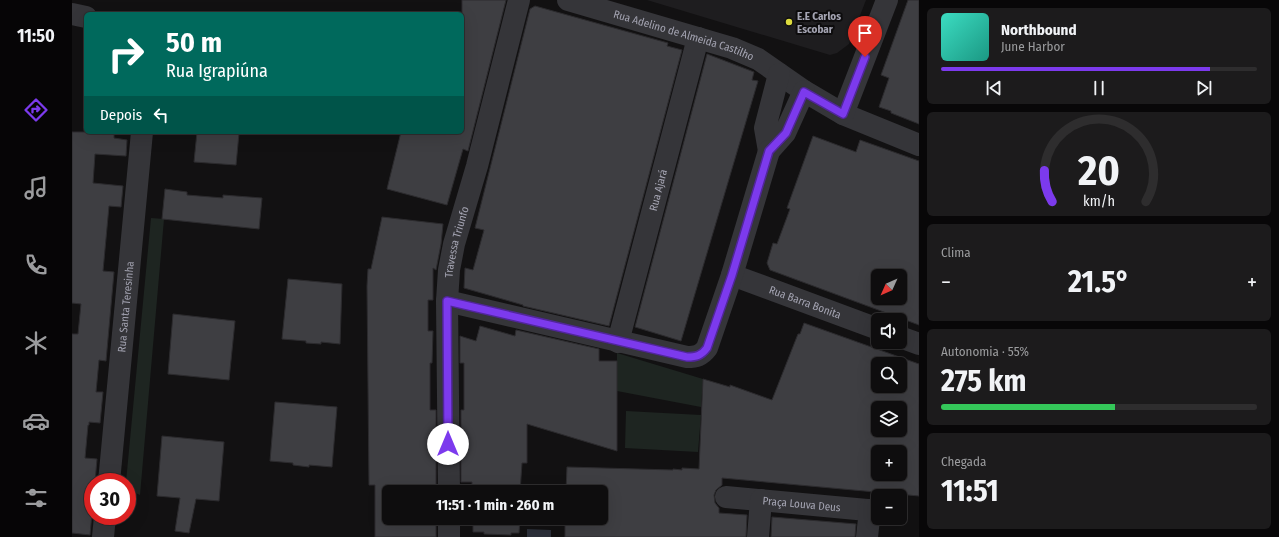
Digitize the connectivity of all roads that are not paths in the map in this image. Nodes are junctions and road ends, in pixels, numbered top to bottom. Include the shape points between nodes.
1 (519, 0) edge
2 (568, 0) edge
3 (887, 0) edge
4 (72, 14) edge
5 (84, 17) edge
6 (698, 38) junction
7 (792, 83) junction
8 (843, 114) junction
9 (142, 134) edge
10 (919, 145) edge
11 (769, 151) junction
12 (732, 275) junction
13 (447, 301) junction
14 (871, 326) edge
15 (907, 340) edge
16 (618, 342) junction
17 (919, 344) edge
18 (110, 473) edge
19 (449, 485) edge
20 (726, 497) dead end
21 (761, 500) junction
22 (871, 510) edge
23 (871, 522) edge
24 (104, 525) edge
25 (449, 525) edge
26 (103, 537) edge
27 (449, 537) edge
28 (758, 537) edge
29 (867, 537) edge

1 - 13 street, Travessa Triunfo via 477,166 454,244
2 - 6 street, Rua Adelino de Almeida Castilho
3 - 8 street
4 - 5 street
6 - 7 street, Rua Adelino de Almeida Castilho via 758,59
6 - 16 street, Rua Ajará
7 - 8 street, Rua Adelino de Almeida Castilho
7 - 11 street via 786,133
7 - 11 street via 765,128
8 - 10 street, Rua Adelino de Almeida Castilho
9 - 18 street, Rua Santa Teresinha
11 - 12 street
12 - 14 street, Rua Barra Bonita
12 - 16 street via 703,354 687,357
13 - 16 street
13 - 19 street, Travessa Triunfo
15 - 17 street
20 - 21 street, Praça Louva Deus
21 - 22 street, Praça Louva Deus
21 - 28 street
23 - 29 street
24 - 26 street
25 - 27 street

